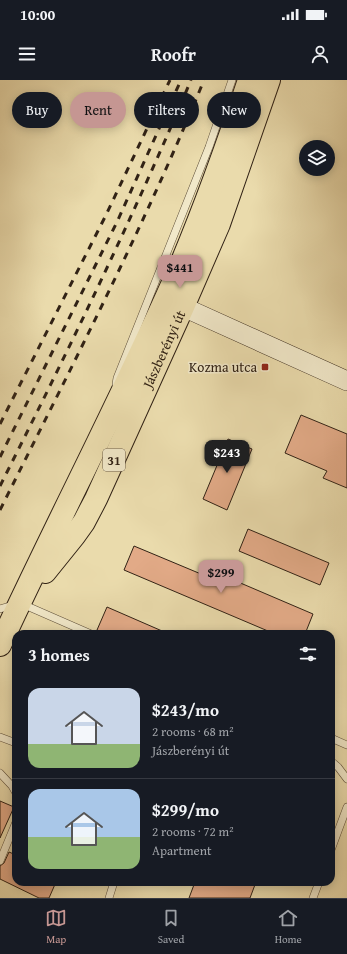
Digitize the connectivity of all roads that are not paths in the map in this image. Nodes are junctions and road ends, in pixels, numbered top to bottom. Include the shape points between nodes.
1 (232, 80) edge
2 (249, 80) edge
3 (269, 80) edge
4 (174, 303) junction
5 (347, 381) edge
6 (108, 421) junction
7 (14, 604) edge
8 (80, 630) edge
9 (0, 645) edge
10 (0, 737) edge
11 (335, 740) edge
12 (12, 742) edge
13 (347, 745) edge
14 (335, 764) edge
15 (0, 773) edge
16 (347, 779) edge
17 (12, 786) edge
18 (347, 807) edge
19 (12, 832) edge
20 (335, 839) edge
21 (0, 861) edge
22 (113, 886) edge
23 (318, 886) edge
24 (109, 898) edge
25 (313, 898) edge

1 - 6 lane, Jászberényi út via 117,378
2 - 4 main road, Jászberényi út / 31 via 175,277
3 - 4 main road, Jászberényi út / 31 via 219,224
4 - 5 street
4 - 6 main road, Jászberényi út / 31
4 - 7 main road, Jászberényi út / 31 via 87,516 74,536
6 - 7 main road, Jászberényi út / 31
7 - 8 lane
7 - 9 main road, Jászberényi út / 31
10 - 12 lane
11 - 13 lane
14 - 16 lane
15 - 17 lane
18 - 20 lane
19 - 21 lane
22 - 24 lane
23 - 25 lane

